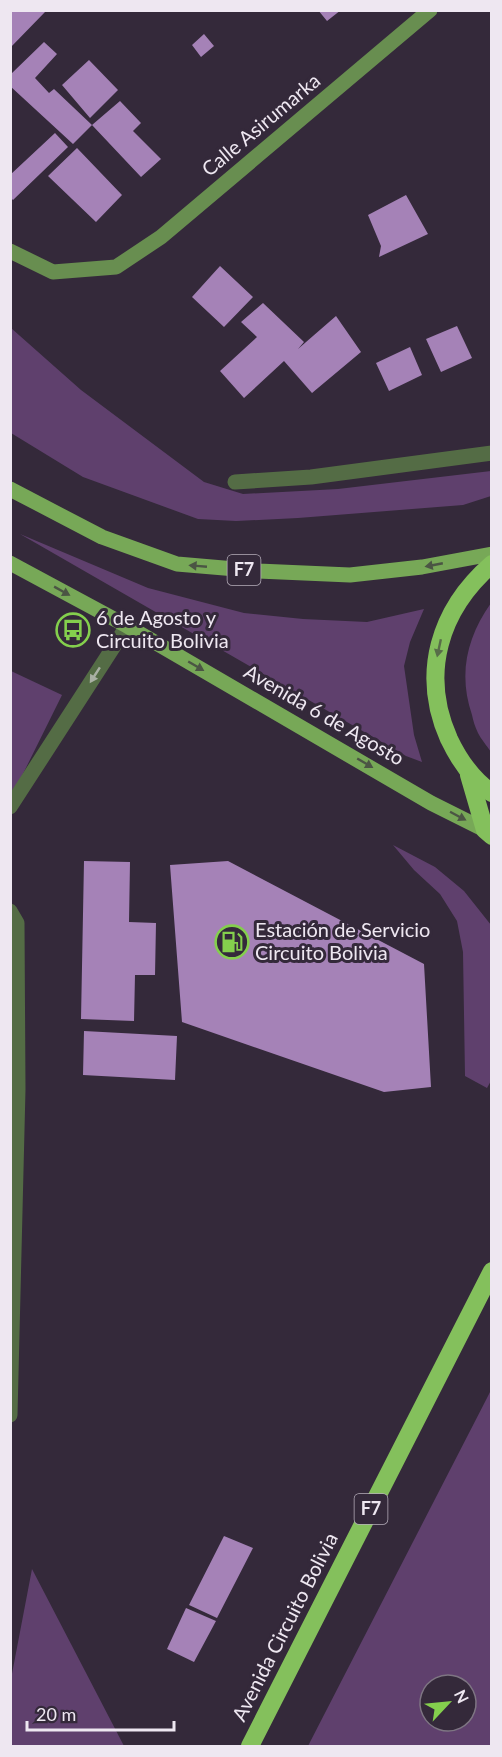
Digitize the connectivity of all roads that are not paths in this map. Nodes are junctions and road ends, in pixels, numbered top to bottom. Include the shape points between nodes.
1 (430, 10) edge
2 (10, 251) edge
3 (492, 453) edge
4 (234, 482) dead end
5 (10, 489) edge
6 (492, 554) edge
7 (10, 563) edge
8 (492, 564) edge
9 (127, 626) junction
10 (468, 770) junction
11 (492, 793) edge
12 (10, 807) edge
13 (489, 832) edge
14 (10, 911) edge
15 (492, 1271) edge
16 (10, 1415) edge
17 (250, 1746) edge

1 - 2 street, Calle Asirumarka via 161,237 116,267 53,272
3 - 4 street via 311,477
6 -> 5 main road, F7 via 350,575 177,564 102,537
7 -> 9 main road, Avenida 6 de Agosto
8 -> 10 highway via 462,594 442,636 437,660 435,683 444,729
9 -> 12 street
9 -> 13 main road, Avenida 6 de Agosto
10 - 11 highway
10 - 13 highway
14 - 16 street via 17,923 18,1089
15 - 17 highway, Avenida Circuito Bolivia / F7

